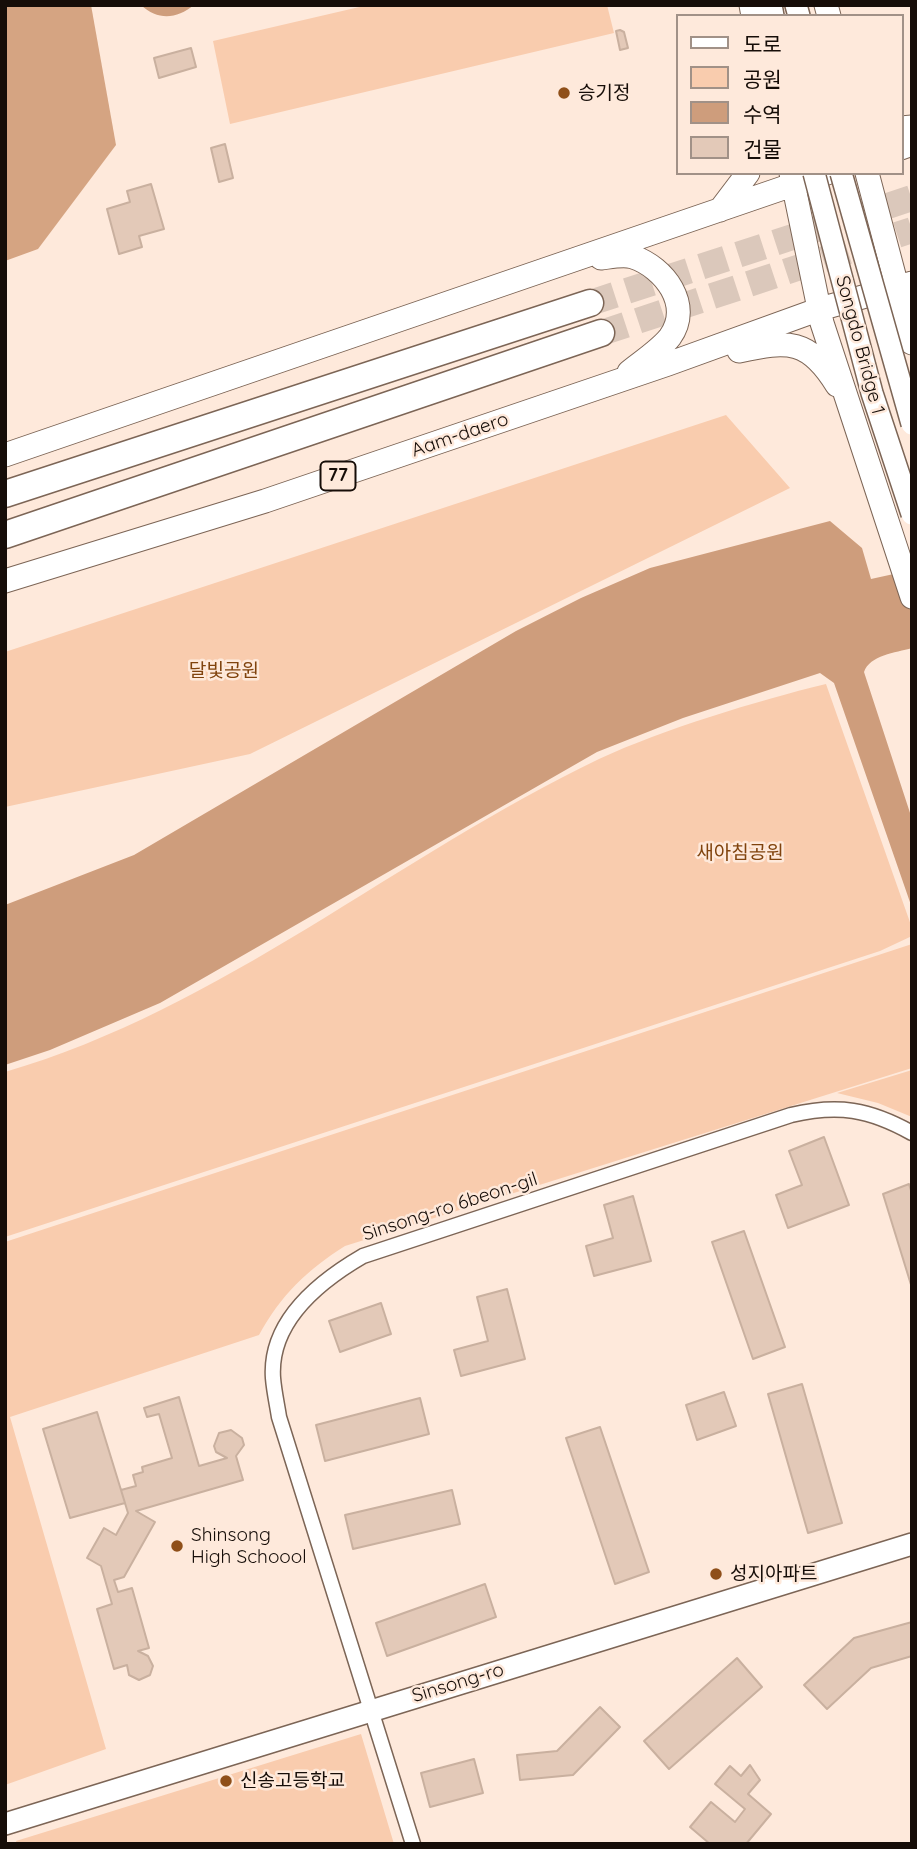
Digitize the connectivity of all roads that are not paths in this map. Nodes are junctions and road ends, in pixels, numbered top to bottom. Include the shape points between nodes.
1 (746, 175) edge
2 (815, 175) edge
3 (815, 175) edge
4 (842, 175) edge
5 (868, 175) edge
6 (792, 179) edge
7 (720, 210) junction
8 (578, 259) junction
9 (904, 286) edge
10 (590, 303) tunnel mouth
11 (820, 309) junction
12 (601, 333) tunnel mouth
13 (912, 343) edge
14 (668, 364) junction
15 (618, 381) junction
16 (854, 419) junction
17 (912, 424) edge
18 (5, 455) edge
19 (5, 494) edge
20 (912, 514) edge
21 (5, 535) edge
22 (5, 581) edge
23 (912, 597) edge
24 (912, 1133) edge
25 (912, 1544) edge
26 (372, 1711) junction
27 (5, 1824) edge
28 (413, 1844) edge

1 - 7 main road
2 - 20 street, Songdo Bridge 1, bridge via 872,393
3 - 6 main road
4 - 17 street, Songdo Bridge 1, bridge
5 - 9 main road
6 - 7 main road
6 - 11 main road
7 - 8 main road
8 - 15 main road via 631,256 661,271 674,291 678,316 670,337
8 - 18 main road
9 - 11 main road, Aam-daero / 77
9 - 13 main road
10 - 19 highway
11 - 14 main road, Aam-daero / 77
11 - 16 main road
12 - 21 highway
14 - 15 main road, Aam-daero / 77
14 - 16 main road via 776,342 798,346 836,382
15 - 22 main road, Aam-daero / 77 via 265,501
16 - 23 main road
24 - 26 street, Sinsong-ro 6beon-gil via 888,1120 850,1110 823,1107 790,1115 363,1256 329,1276 305,1298 279,1345 273,1376 279,1417
25 - 26 street, Sinsong-ro
26 - 27 street, Sinsong-ro
26 - 28 street, Sinsong-ro 6beon-gil

